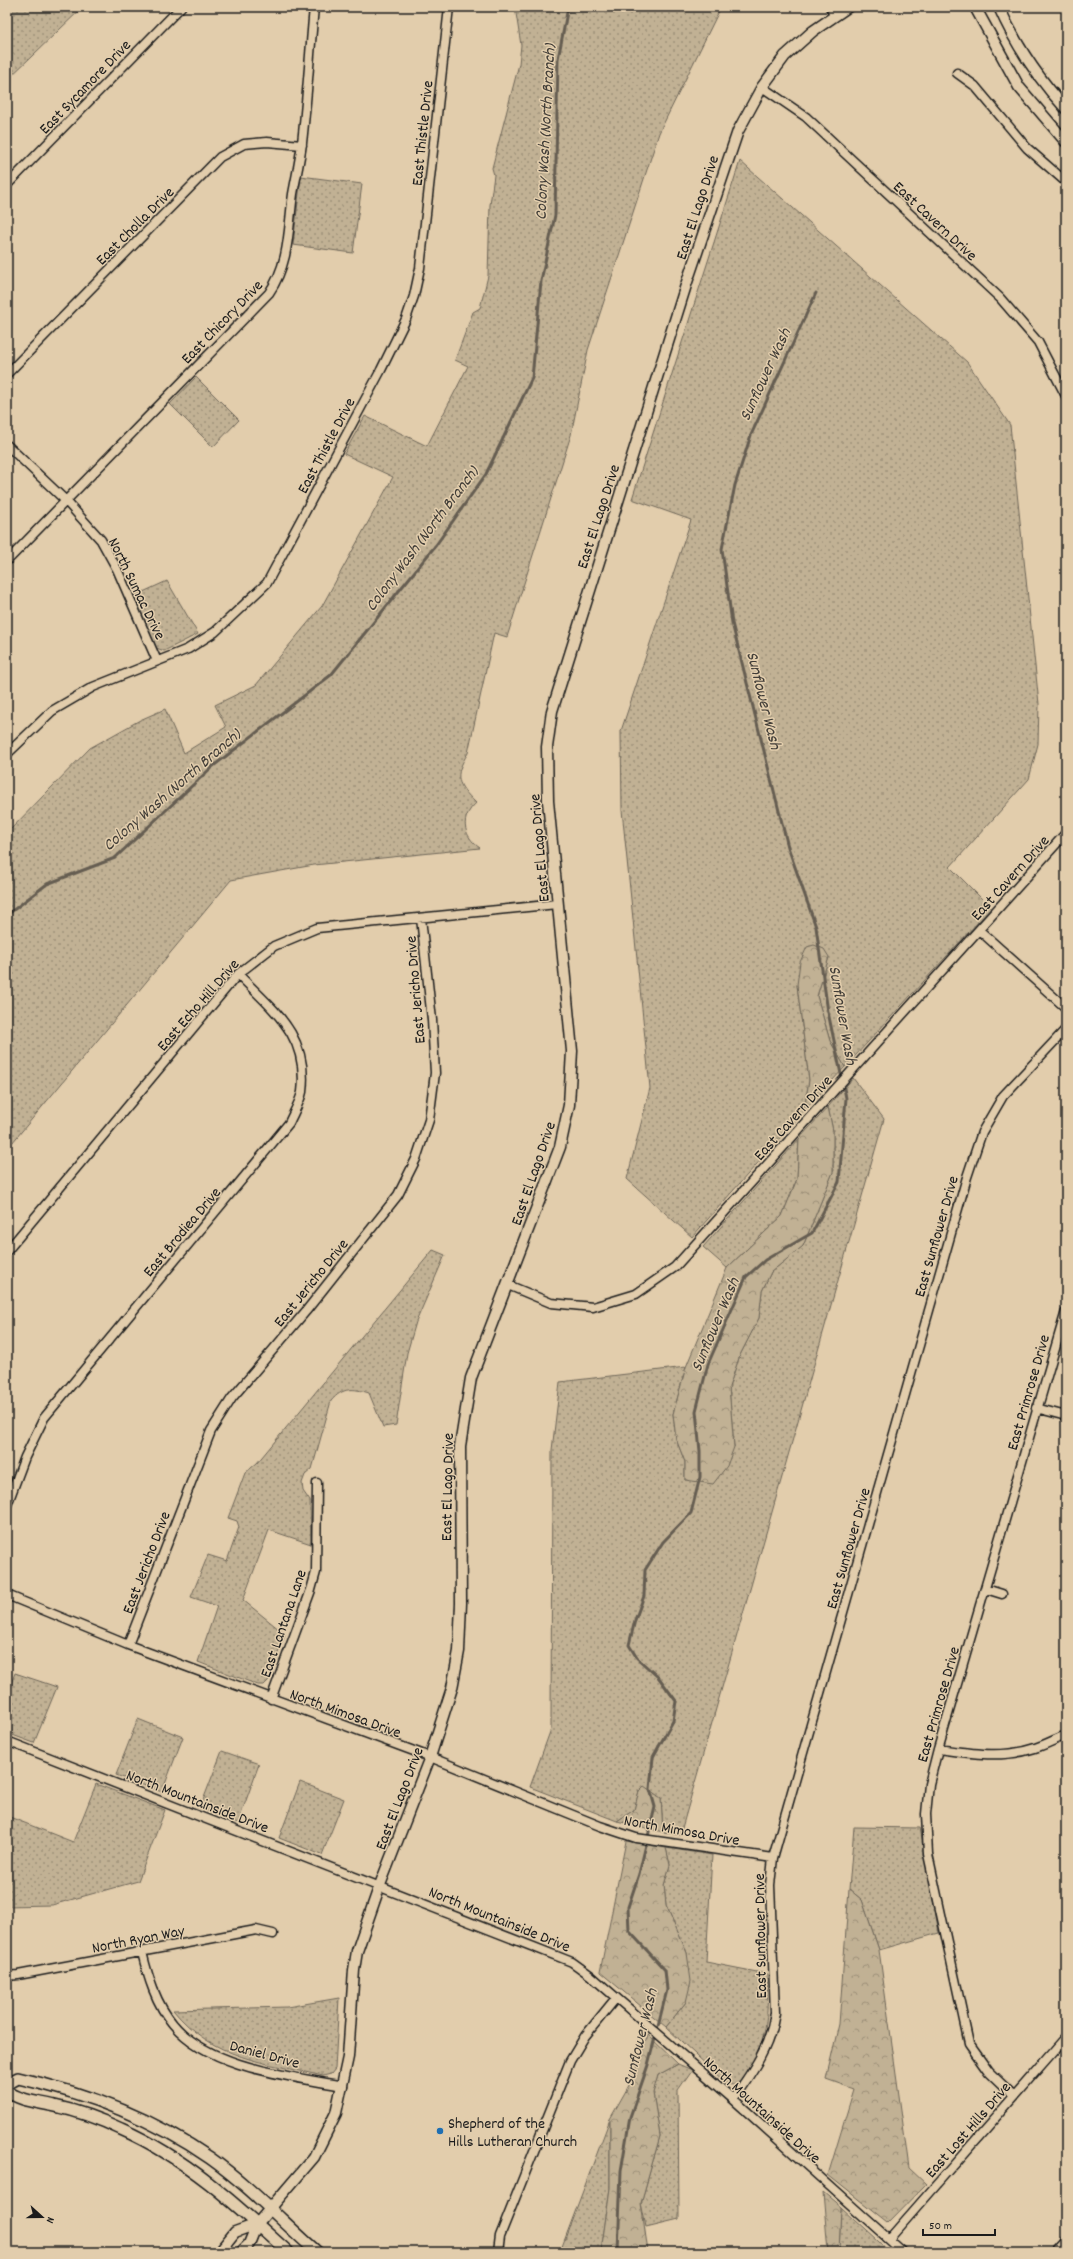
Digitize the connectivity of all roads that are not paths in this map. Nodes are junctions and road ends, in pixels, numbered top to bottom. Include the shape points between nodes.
1 (181, 7) edge
2 (314, 7) edge
3 (449, 7) edge
4 (848, 7) edge
5 (975, 7) edge
6 (999, 7) edge
7 (832, 11) edge
8 (957, 73) dead end
9 (762, 87) junction
10 (1066, 109) edge
11 (1066, 142) edge
12 (302, 145) junction
13 (1066, 182) edge
14 (7, 185) edge
15 (7, 374) edge
16 (1066, 396) edge
17 (7, 445) edge
18 (66, 501) junction
19 (7, 562) edge
20 (157, 660) junction
21 (7, 754) edge
22 (1066, 833) edge
23 (557, 904) junction
24 (421, 918) junction
25 (979, 930) junction
26 (238, 974) junction
27 (1066, 1008) edge
28 (1066, 1029) edge
29 (7, 1251) edge
30 (508, 1285) junction
31 (1066, 1311) edge
32 (1036, 1408) junction
33 (1066, 1416) edge
34 (317, 1483) dead end
35 (7, 1505) edge
36 (986, 1589) junction
37 (1002, 1594) dead end
38 (7, 1596) edge
39 (128, 1644) junction
40 (271, 1699) junction
41 (1066, 1735) edge
42 (7, 1741) edge
43 (938, 1749) junction
44 (430, 1757) junction
45 (773, 1858) junction
46 (380, 1885) junction
47 (273, 1934) dead end
48 (142, 1952) junction
49 (7, 1976) edge
50 (616, 1998) junction
51 (1066, 2037) edge
52 (7, 2084) edge
53 (343, 2086) junction
54 (7, 2091) edge
55 (1014, 2096) junction
56 (733, 2099) junction
57 (271, 2210) junction
58 (257, 2224) junction
59 (889, 2239) junction
60 (1066, 2241) edge
61 (219, 2252) edge
62 (241, 2252) edge
63 (288, 2252) edge
64 (317, 2252) edge
65 (498, 2252) edge
66 (903, 2252) edge
67 (1056, 2252) edge

1 - 14 street, East Sycamore Drive
2 - 12 street, East Chicory Drive
3 - 20 street, East Thistle Drive via 420,268 406,318 374,384 267,582 215,632 188,649
4 - 7 street, East El Lago Drive
5 - 11 street via 1019,87
6 - 10 street via 1008,27 1037,74
7 - 9 street, East El Lago Drive via 798,44
8 - 13 street via 975,86 1027,148
9 - 16 street, East Cavern Drive via 806,117 1000,298 1038,342
9 - 23 street, East El Lago Drive via 730,150 552,711 547,747 547,774
12 - 15 street, East Cholla Drive via 267,142 244,144 220,157
12 - 18 street, East Chicory Drive via 293,194 288,245 282,271 276,283
17 - 18 street, North Sumac Drive
18 - 19 street, East Chicory Drive
18 - 20 street, North Sumac Drive via 101,540 117,569
20 - 21 street, East Thistle Drive via 93,687 52,711
22 - 25 street, East Cavern Drive
23 - 24 street, East Echo Hill Drive
23 - 30 street, East El Lago Drive via 572,1051 569,1104 560,1147
24 - 26 street, East Echo Hill Drive via 317,928 274,946
24 - 39 street, East Jericho Drive via 435,1073 429,1120 416,1159 398,1195 306,1311 232,1398 211,1431
25 - 27 street
25 - 30 street, East Cavern Drive via 675,1267 636,1294 593,1306 551,1303
26 - 29 street, East Echo Hill Drive
26 - 35 street, East Brodiea Drive via 284,1021 295,1039 302,1061 302,1094 289,1123 44,1418 25,1457
28 - 45 street, East Sunflower Drive via 1003,1096 982,1132 964,1184
30 - 44 street, East El Lago Drive via 471,1378 466,1399 460,1446 459,1651 452,1688
31 - 32 street, East Primrose Drive
32 - 33 street
32 - 36 street, East Primrose Drive
34 - 40 street, East Lantana Lane via 316,1572
36 - 37 street
36 - 43 street, East Primrose Drive
38 - 39 street, North Mimosa Drive
39 - 40 street, North Mimosa Drive
40 - 44 street, North Mimosa Drive
41 - 43 street via 1035,1748 1006,1754 975,1754
42 - 46 street, North Mountainside Drive
43 - 55 street, East Primrose Drive via 929,1784 926,1814 928,1854 969,2044 989,2072
44 - 45 street, North Mimosa Drive via 636,1838
44 - 46 street, East El Lago Drive
45 - 56 street, East Sunflower Drive via 770,1886 775,2013 767,2046 754,2071
46 - 50 street, North Mountainside Drive via 565,1958 590,1975
46 - 53 street, East El Lago Drive via 357,1951
47 - 48 street, North Ryan Way via 256,1930
48 - 49 street, North Ryan Way
48 - 53 street, Daniel Drive via 146,1972 162,2008 174,2025 191,2040 214,2053 251,2067
50 - 56 street, North Mountainside Drive
50 - 65 street via 585,2036 563,2075 500,2236
51 - 55 street, East Lost Hills Drive
52 - 57 main road via 18,2078 33,2081 88,2096 132,2113 174,2135 211,2159
53 - 57 street, East El Lago Drive via 334,2119 314,2157
54 - 58 main road via 16,2098 74,2111 140,2138 195,2172
55 - 59 street, East Lost Hills Drive
56 - 59 street, North Mountainside Drive
57 - 58 street, East El Lago Drive
57 - 64 main road
58 - 61 street, East El Lago Drive via 235,2232
58 - 62 street, East El Lago Drive via 249,2244
58 - 63 main road
59 - 66 street, North Mountainside Drive
60 - 67 street

